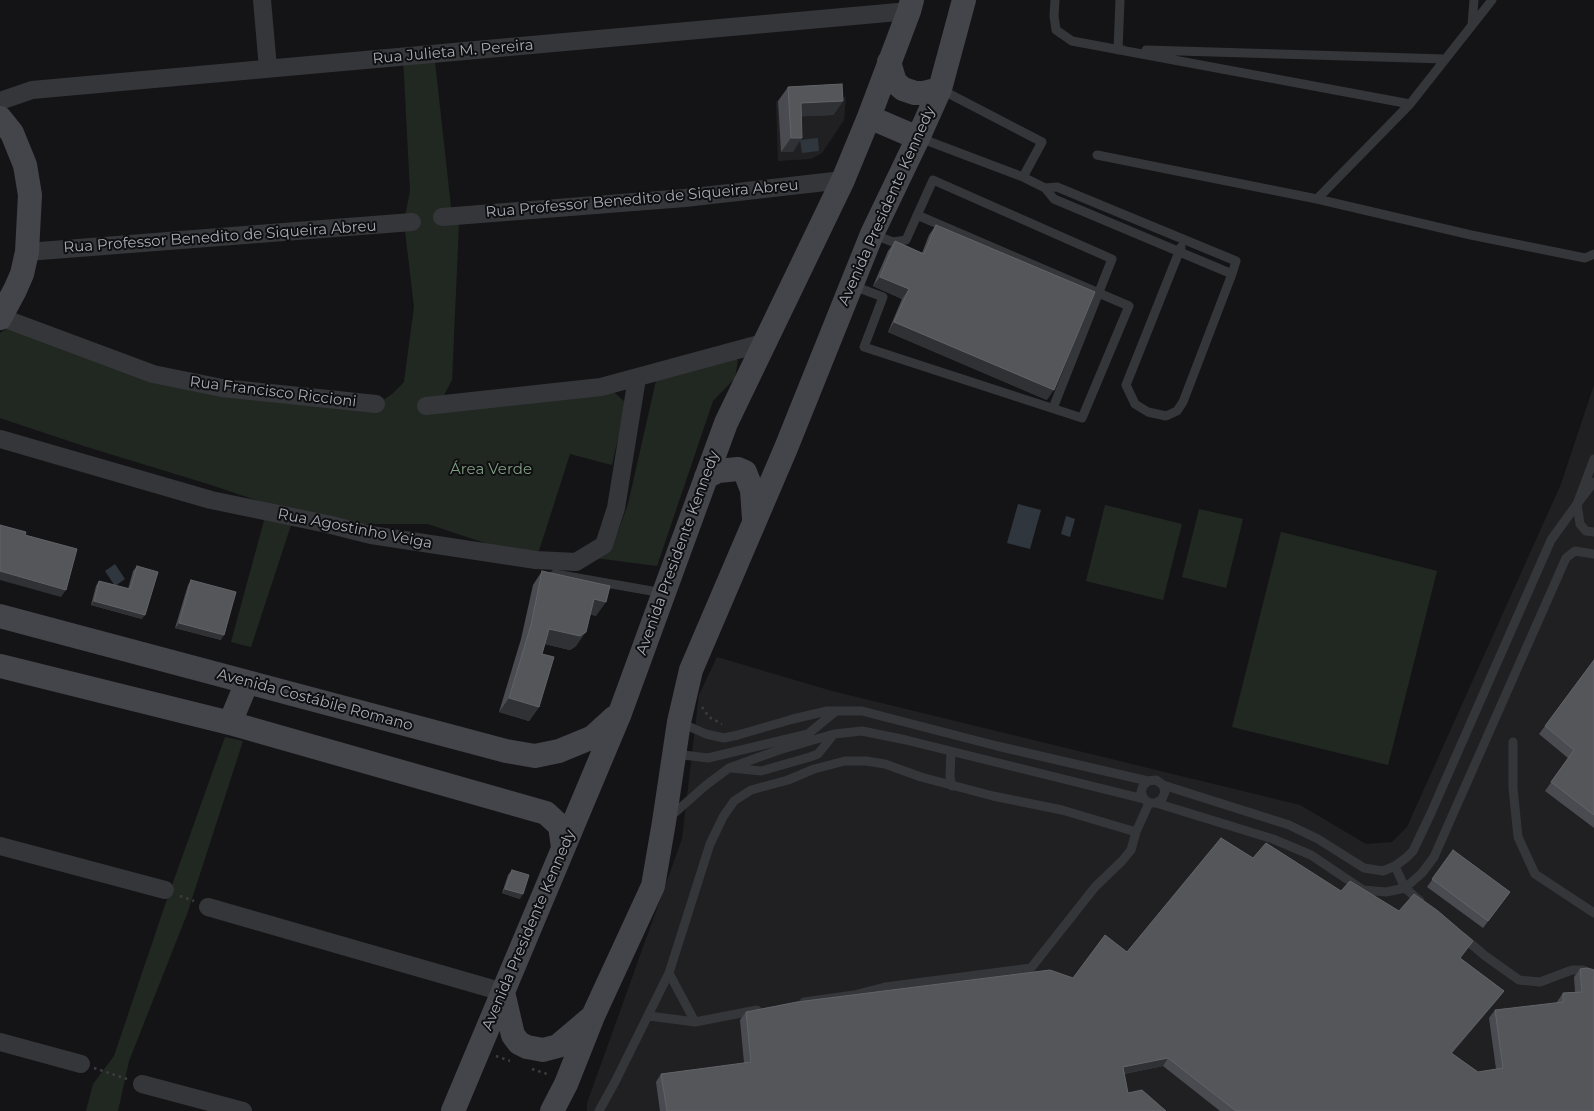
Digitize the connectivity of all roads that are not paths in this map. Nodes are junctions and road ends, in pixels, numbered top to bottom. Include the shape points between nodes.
1 (262, 0) edge
2 (964, 0) edge
3 (1055, 0) edge
4 (1120, 0) edge
5 (1474, 0) edge
6 (1492, 0) edge
7 (910, 6) edge
8 (1472, 25) junction
9 (1118, 50) junction
10 (1445, 59) junction
11 (889, 62) junction
12 (268, 68) junction
13 (940, 89) junction
14 (0, 102) edge
15 (1410, 104) junction
16 (869, 117) junction
17 (0, 118) edge
18 (918, 138) junction
19 (1097, 155) dead end
20 (1023, 177) junction
21 (843, 180) junction
22 (1045, 188) junction
23 (1317, 200) junction
24 (917, 215) junction
25 (442, 217) dead end
26 (412, 222) dead end
27 (872, 234) junction
28 (1184, 240) junction
29 (1179, 251) junction
30 (28, 252) junction
31 (1594, 254) edge
32 (1232, 274) junction
33 (850, 285) junction
34 (1098, 293) junction
35 (0, 317) edge
36 (763, 343) junction
37 (638, 378) junction
38 (376, 404) dead end
39 (426, 406) dead end
40 (1053, 408) junction
41 (0, 439) edge
42 (1594, 459) edge
43 (706, 477) junction
44 (1594, 482) edge
45 (1577, 504) junction
46 (755, 524) junction
47 (1594, 532) edge
48 (1594, 554) edge
49 (550, 574) edge
50 (663, 593) junction
51 (0, 616) edge
52 (0, 666) edge
53 (247, 682) junction
54 (836, 711) junction
55 (620, 713) junction
56 (679, 722) junction
57 (230, 723) junction
58 (834, 734) junction
59 (1513, 742) dead end
60 (951, 752) junction
61 (674, 754) junction
62 (728, 768) junction
63 (1148, 781) junction
64 (1163, 785) junction
65 (952, 786) junction
66 (1150, 802) junction
67 (664, 822) junction
68 (1136, 832) junction
69 (0, 846) edge
70 (563, 847) junction
71 (1395, 866) junction
72 (1405, 888) junction
73 (165, 890) road end
74 (1426, 906) edge
75 (208, 907) road end
76 (1594, 914) edge
77 (1454, 930) edge
78 (669, 973) junction
79 (1594, 974) edge
80 (503, 992) junction
81 (794, 1003) edge
82 (770, 1008) edge
83 (593, 1016) junction
84 (648, 1016) junction
85 (695, 1022) junction
86 (0, 1042) edge
87 (81, 1064) road end
88 (142, 1084) road end
89 (555, 1108) edge
90 (243, 1111) edge
91 (452, 1111) edge
92 (599, 1111) edge

1 - 12 street
2 - 13 main road, Avenida Presidente Kennedy
3 - 9 lane via 1056,30 1072,41
4 - 9 lane
5 - 8 lane
6 - 8 lane
7 - 11 main road, Avenida Presidente Kennedy
7 - 12 street, Rua Julieta M. Pereira
8 - 10 lane
9 - 10 lane
9 - 15 lane
10 - 15 lane
11 - 13 main road via 895,82 904,89 915,93
11 - 16 main road, Avenida Presidente Kennedy
12 - 14 street, Rua Julieta M. Pereira via 32,90
13 - 18 main road, Avenida Presidente Kennedy
13 - 20 lane via 1042,142
15 - 23 lane
16 - 18 main road
16 - 21 main road, Avenida Presidente Kennedy
17 - 30 main road via 12,133 25,165 30,194
18 - 20 lane
18 - 27 main road, Avenida Presidente Kennedy
19 - 23 lane
20 - 22 lane
21 - 25 street, Rua Professor Benedito de Siqueira Abreu via 685,198
21 - 36 main road, Avenida Presidente Kennedy
22 - 28 lane via 1057,187
22 - 29 lane via 1054,199
23 - 31 lane via 1585,258
24 - 27 lane via 906,240 893,242
24 - 34 lane
24 - 34 lane via 933,180 1112,259
26 - 30 street, Rua Professor Benedito de Siqueira Abreu
27 - 33 main road, Avenida Presidente Kennedy
28 - 29 lane
28 - 32 lane via 1236,261
29 - 32 lane
29 - 32 lane via 1126,385 1135,404 1148,412 1166,416 1177,411 1183,402
30 - 35 main road via 22,274
33 - 40 lane via 883,297 864,347
33 - 46 main road, Avenida Presidente Kennedy
34 - 40 lane
34 - 40 lane via 1129,306 1082,418
35 - 38 street, Rua Francisco Riccioni via 153,374 222,388
36 - 37 street
36 - 43 main road, Avenida Presidente Kennedy via 726,423
37 - 39 street via 601,388
37 - 41 street, Rua Agostinho Veiga via 616,508 604,545 576,562 536,560 371,535 211,500
42 - 45 lane
43 - 46 main road via 718,470 745,472 752,490
43 - 50 main road, Avenida Presidente Kennedy
44 - 45 lane
45 - 47 lane via 1580,524 1586,531
45 - 71 lane via 1551,540 1413,852
46 - 56 main road, Avenida Presidente Kennedy via 691,670
48 - 72 lane via 1575,551 1566,558 1434,857
49 - 50 lane
50 - 55 main road, Avenida Presidente Kennedy
51 - 53 main road, Avenida Costábile Romano
52 - 57 main road
53 - 55 main road, Avenida Costábile Romano via 535,756 559,751 593,737
53 - 57 main road
54 - 56 lane via 793,718 724,738
54 - 61 lane via 808,734 708,758
54 - 63 lane via 862,711
55 - 70 main road, Avenida Presidente Kennedy
56 - 61 main road, Avenida Presidente Kennedy
57 - 70 main road via 546,813 560,826
58 - 60 lane via 862,731
58 - 62 lane
58 - 62 lane via 818,754 810,757 761,771
59 - 76 lane via 1518,838 1535,874
60 - 65 lane
60 - 66 lane
61 - 67 main road, Avenida Presidente Kennedy
62 - 67 lane
63 - 64 lane via 1156,780
63 - 66 lane via 1141,792
64 - 66 lane via 1162,799
64 - 71 lane via 1288,825 1318,839 1364,868 1383,871
65 - 68 lane via 1062,810
65 - 78 lane via 866,760 845,761 814,769 742,794 723,817 710,844
66 - 68 lane
66 - 72 lane via 1273,839 1311,855 1363,890 1386,892
67 - 83 main road, Avenida Presidente Kennedy via 653,886
68 - 81 lane via 1131,850 1095,887 1031,968 885,987 854,995
69 - 73 street
70 - 80 main road, Avenida Presidente Kennedy
71 - 72 lane
72 - 74 lane
75 - 80 street
77 - 79 lane via 1519,980 1540,982 1572,970
78 - 84 lane
78 - 85 lane
80 - 83 main road via 513,1035 527,1047 543,1050 558,1046
80 - 91 main road, Avenida Presidente Kennedy
82 - 85 lane
83 - 89 main road, Avenida Presidente Kennedy
84 - 85 lane
84 - 92 lane
86 - 87 street
88 - 90 street

